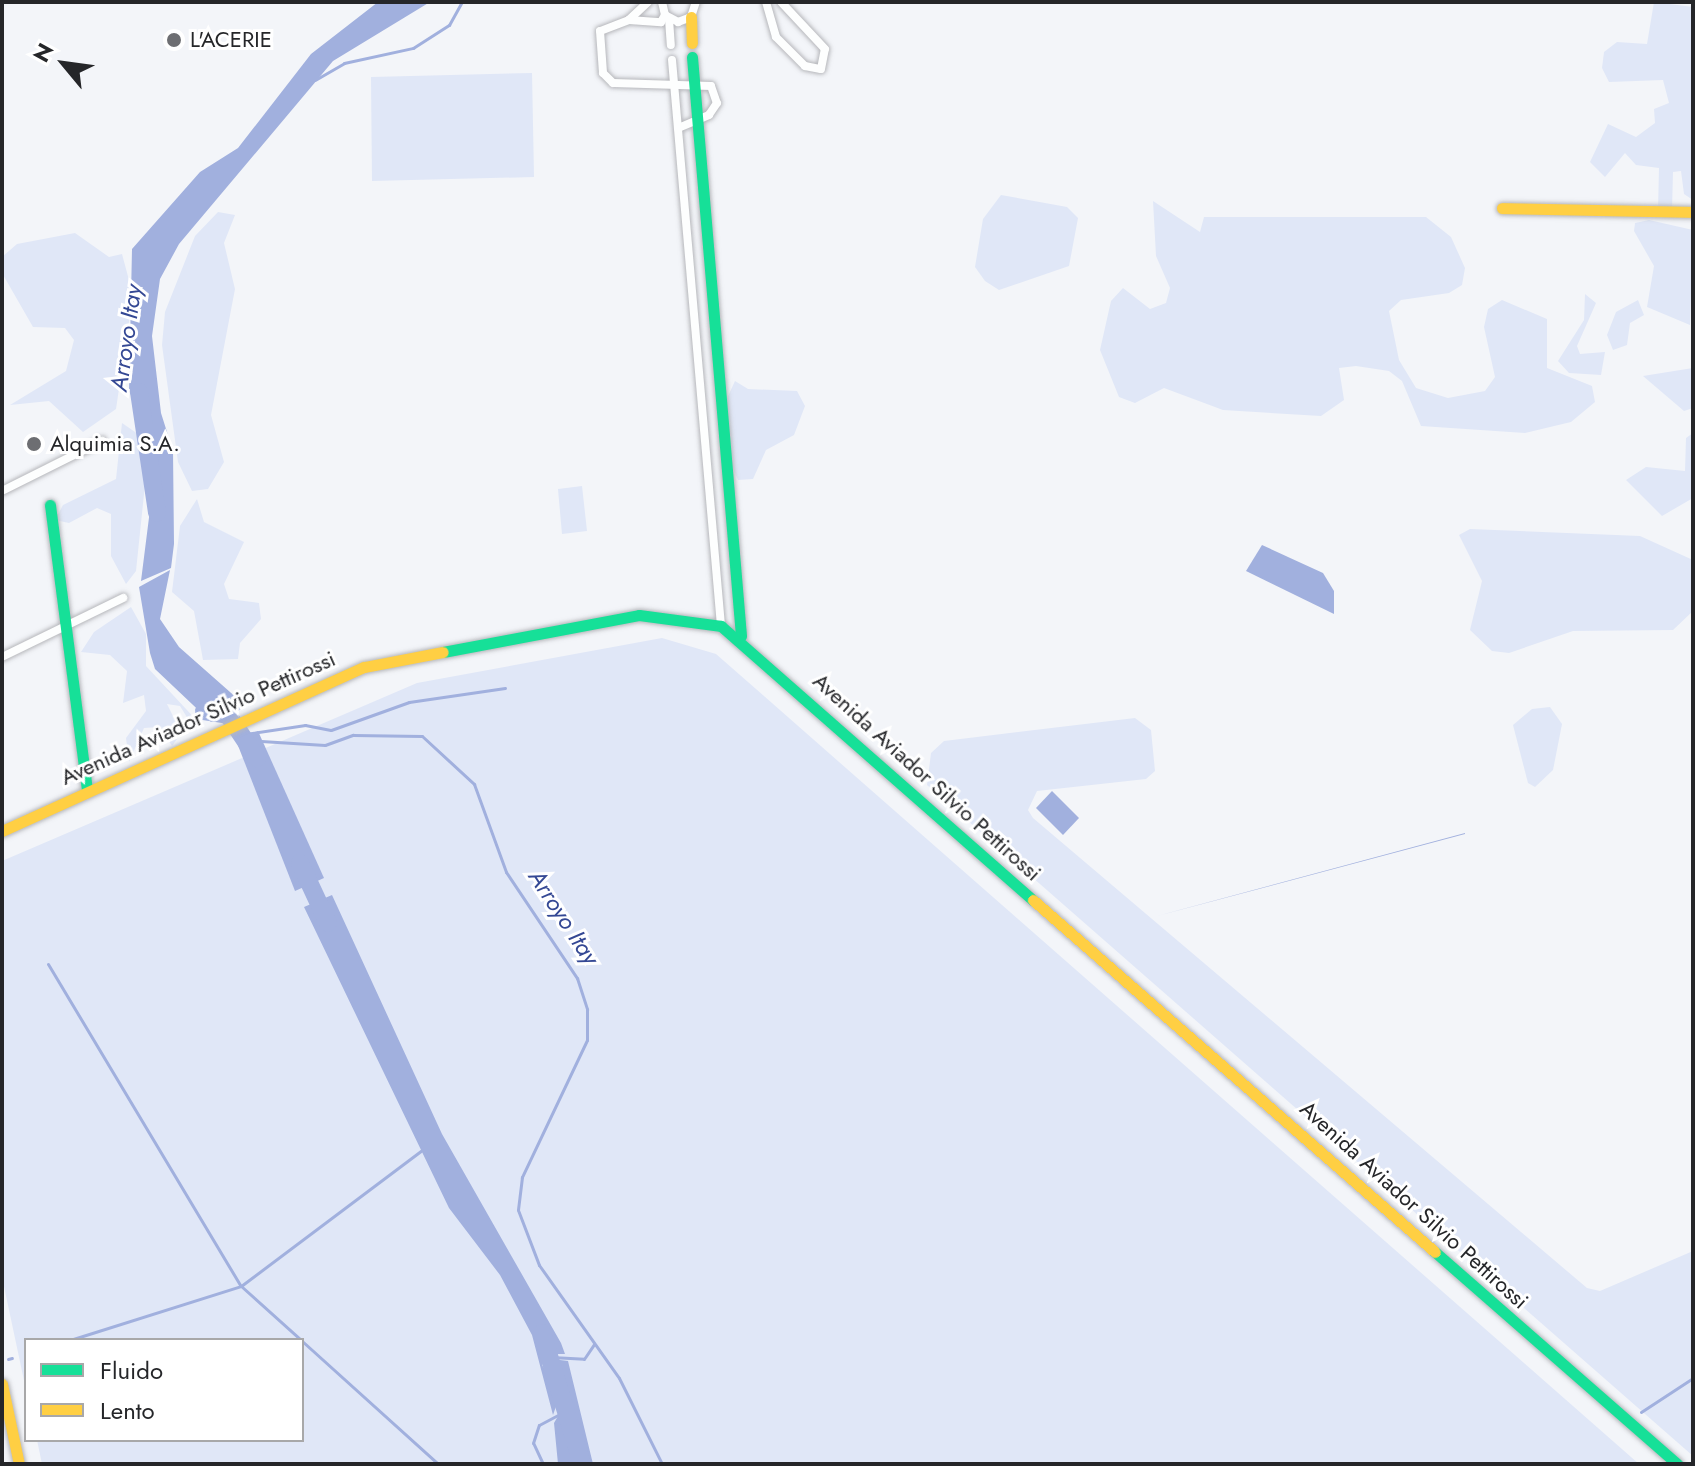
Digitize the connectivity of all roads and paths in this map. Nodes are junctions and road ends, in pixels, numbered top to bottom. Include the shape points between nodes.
1 (648, 2) edge
2 (662, 2) edge
3 (696, 2) edge
4 (766, 2) edge
5 (781, 2) edge
6 (667, 17) junction
7 (691, 17) junction
8 (629, 20) junction
9 (692, 43) dead end
10 (671, 45) dead end
11 (692, 57) dead end
12 (672, 60) dead end
13 (693, 82) junction
14 (674, 84) junction
15 (695, 126) junction
16 (679, 128) junction
17 (1502, 208) dead end
18 (1693, 212) edge
19 (703, 294) junction
20 (102, 441) dead end
21 (2, 491) edge
22 (50, 505) dead end
23 (123, 598) dead end
24 (69, 626) junction
25 (721, 626) junction
26 (741, 636) junction
27 (2, 657) edge
28 (87, 789) junction
29 (2, 831) edge
30 (2, 1384) edge
31 (19, 1464) edge
32 (1677, 1464) edge

1 - 8 street
2 - 6 street
3 - 7 street
4 - 5 street via 776,37 805,66 821,69 825,49
6 - 7 street
6 - 8 street via 661,22
6 - 10 street
7 - 9 main road
8 - 14 street via 600,31 605,78
11 - 13 main road
12 - 14 street
13 - 14 street
13 - 15 main road
13 - 15 street via 711,86 717,103
14 - 16 street
15 - 16 street
15 - 19 main road
16 - 19 street
17 - 18 main road
19 - 25 street
19 - 26 main road
20 - 21 street
22 - 24 main road
23 - 24 street
24 - 27 street
24 - 28 main road
25 - 26 main road, Avenida Aviador Silvio Pettirossi
25 - 28 main road, Avenida Aviador Silvio Pettirossi via 674,614 568,626 364,667
26 - 32 main road, Avenida Aviador Silvio Pettirossi
28 - 29 main road, Avenida Aviador Silvio Pettirossi
30 - 31 main road

